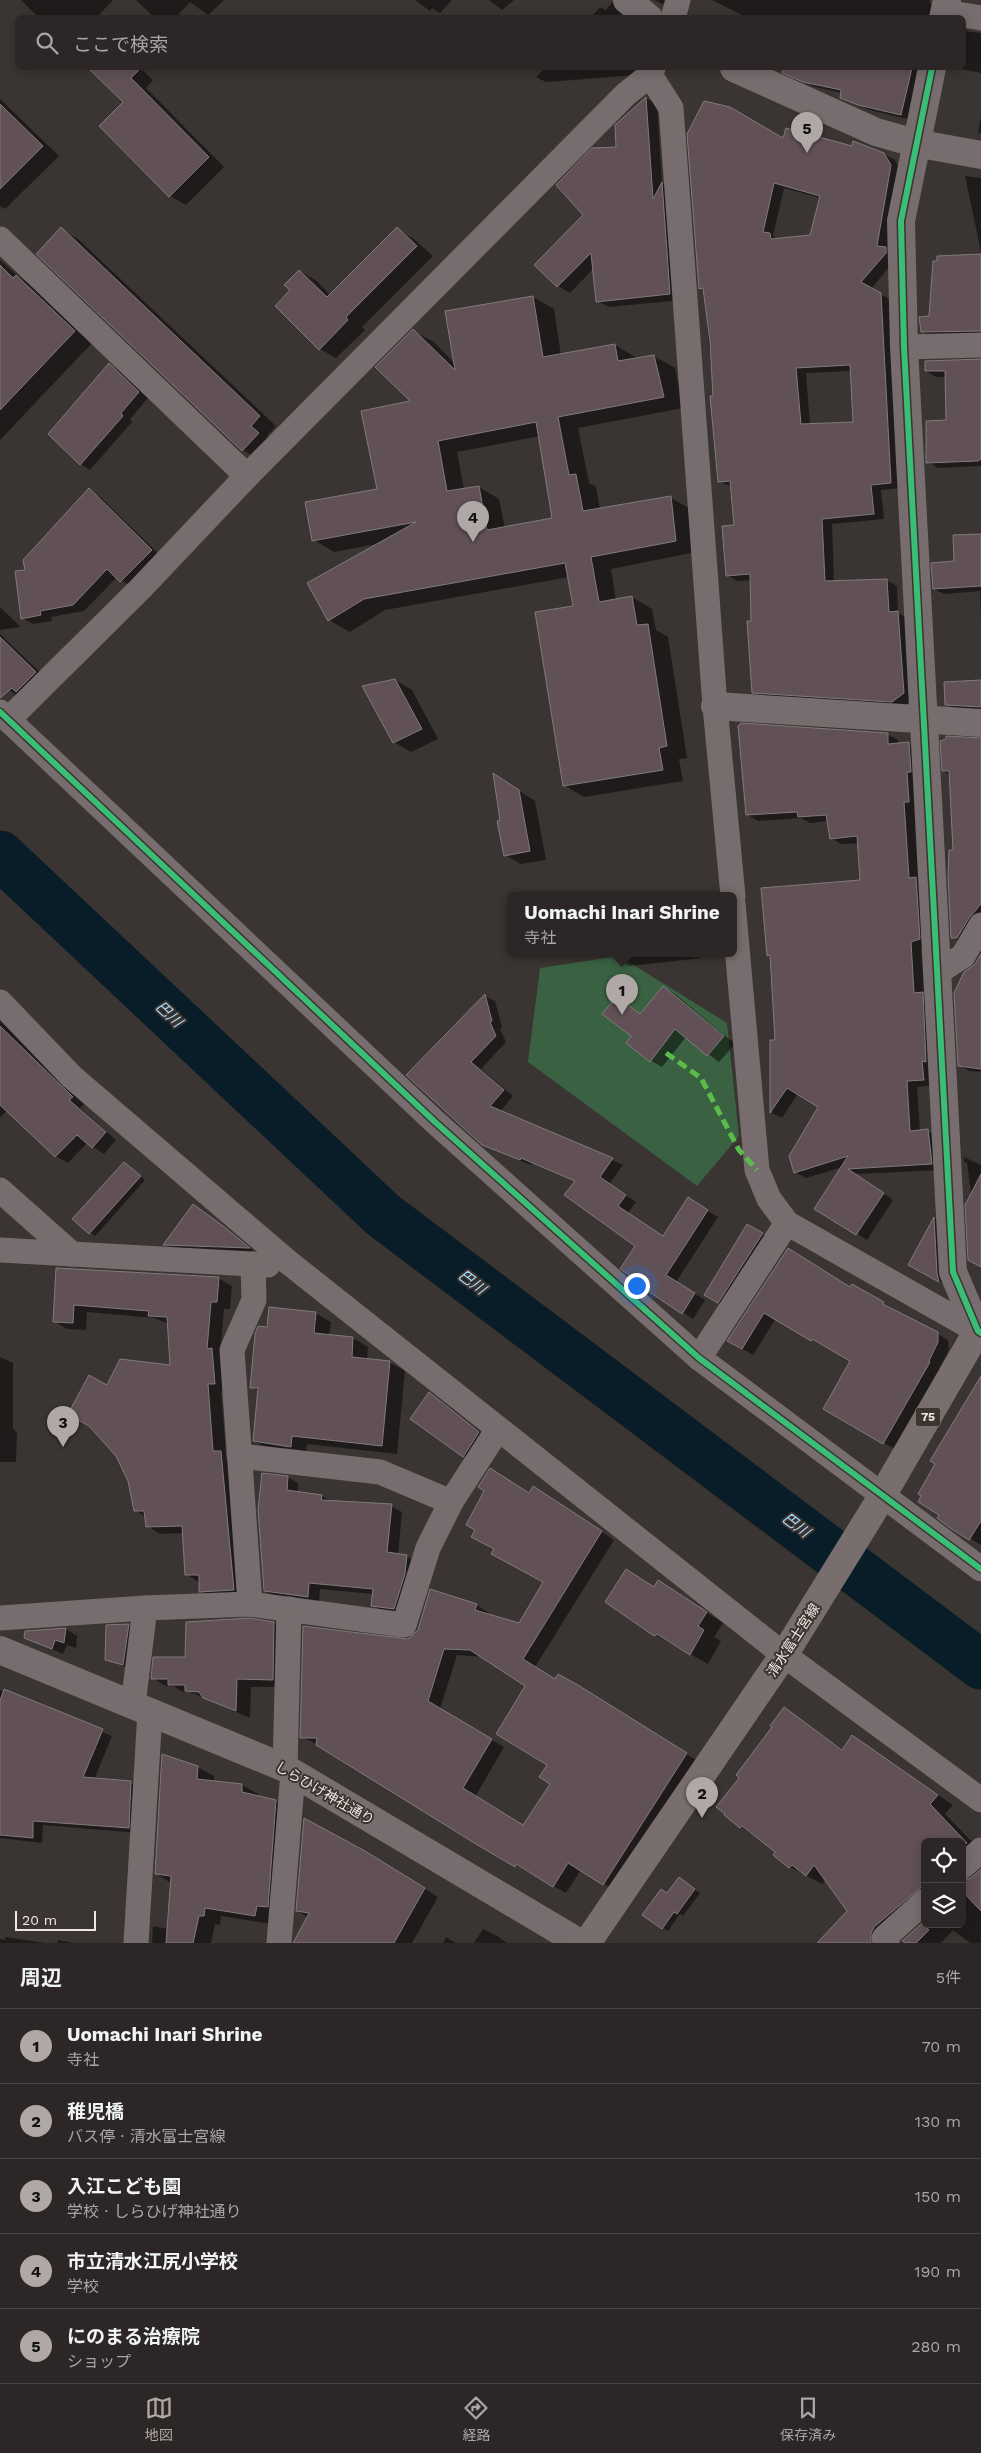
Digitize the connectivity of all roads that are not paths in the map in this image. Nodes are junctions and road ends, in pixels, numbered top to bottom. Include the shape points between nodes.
1 (627, 0) edge
2 (678, 0) edge
3 (945, 10) edge
4 (646, 15) edge
5 (674, 15) edge
6 (981, 18) edge
7 (738, 70) edge
8 (932, 70) edge
9 (652, 71) edge
10 (916, 143) junction
11 (981, 155) edge
12 (0, 239) edge
13 (981, 345) edge
14 (904, 347) junction
15 (246, 476) junction
16 (716, 706) junction
17 (4, 716) edge
18 (923, 718) junction
19 (981, 723) edge
20 (733, 892) edge
21 (981, 925) edge
22 (737, 948) edge
23 (938, 972) junction
24 (0, 1002) edge
25 (0, 1190) edge
26 (787, 1223) junction
27 (0, 1250) edge
28 (72, 1254) junction
29 (288, 1262) junction
30 (253, 1264) junction
31 (980, 1330) edge
32 (699, 1358) junction
33 (498, 1429) junction
34 (239, 1456) junction
35 (881, 1499) junction
36 (451, 1502) junction
37 (981, 1569) edge
38 (250, 1604) junction
39 (145, 1608) junction
40 (289, 1610) junction
41 (0, 1618) edge
42 (0, 1650) edge
43 (787, 1651) junction
44 (142, 1709) junction
45 (289, 1771) junction
46 (981, 1800) edge
47 (981, 1850) edge
48 (966, 1863) edge
49 (921, 1905) edge
50 (136, 1943) edge
51 (279, 1943) edge
52 (580, 1943) edge
53 (587, 1943) edge
54 (887, 1943) edge

1 - 4 street
2 - 5 street
3 - 6 street
7 - 10 street via 876,132
8 - 10 street
9 - 15 street
9 - 16 street via 671,108
10 - 11 street
10 - 14 street via 901,220
12 - 15 street
13 - 14 street
14 - 18 street
15 - 17 street via 141,588
16 - 18 street
16 - 20 street
17 - 32 street via 435,1122
18 - 19 street
18 - 23 street
21 - 23 street via 963,956
22 - 26 street via 757,1170 769,1199
23 - 31 street via 953,1272
24 - 29 street via 72,1077
25 - 28 street
26 - 31 street
26 - 32 street
27 - 28 street
28 - 30 street
29 - 30 street
29 - 33 street
30 - 34 street via 254,1300 232,1350
31 - 35 main road, 清水富士宮線 / 75
32 - 35 street
33 - 36 street
33 - 43 street
34 - 36 street via 380,1472
34 - 38 street
35 - 37 street
35 - 43 main road, 清水富士宮線 / 75
36 - 40 street via 428,1548 404,1625
38 - 39 street
38 - 40 street
39 - 41 street
39 - 44 street
40 - 45 street
42 - 44 street, しらひげ神社通り
43 - 46 street
43 - 53 main road, 清水富士宮線 / 75
44 - 45 street, しらひげ神社通り
44 - 50 street
45 - 51 street
45 - 52 street, しらひげ神社通り
47 - 48 street
49 - 54 street via 884,1938

